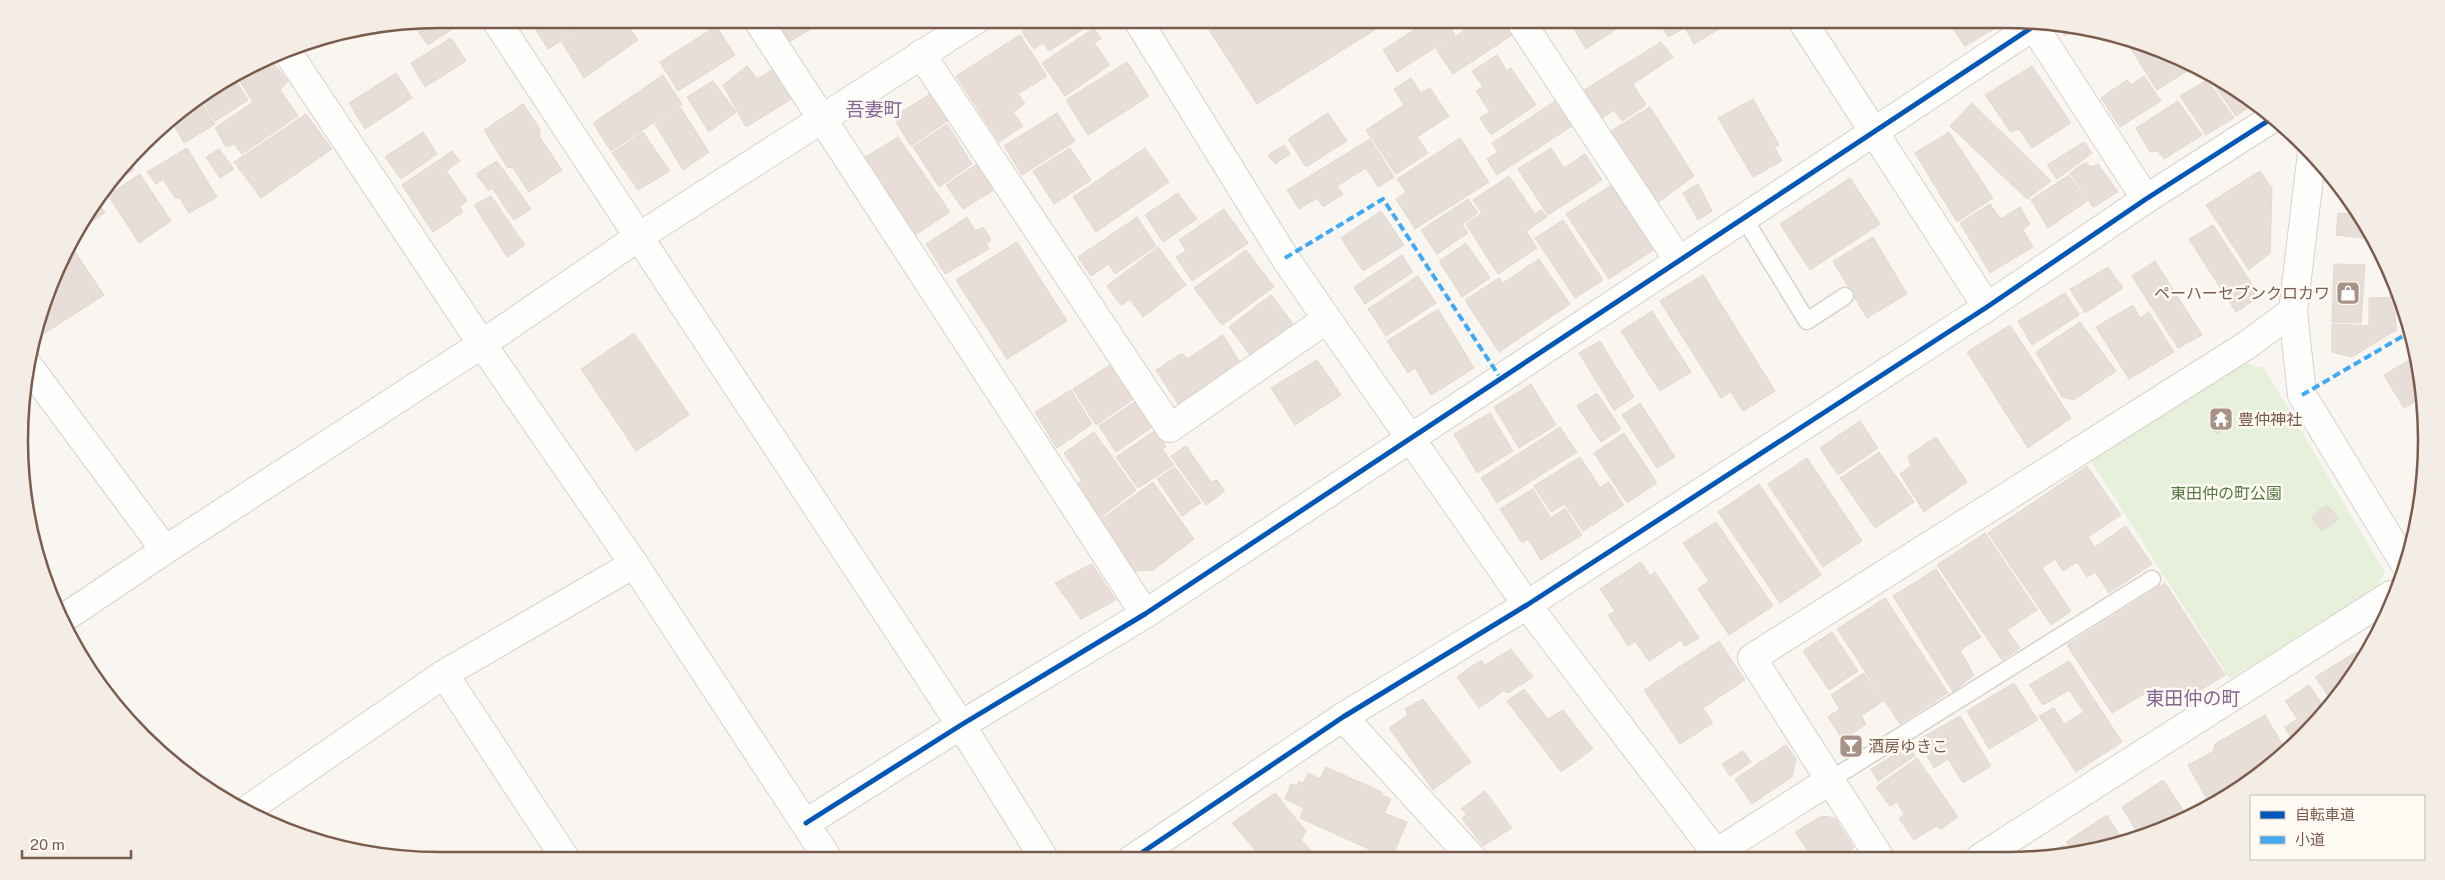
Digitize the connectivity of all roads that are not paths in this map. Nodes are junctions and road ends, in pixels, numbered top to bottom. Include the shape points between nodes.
1 (501, 28) edge
2 (763, 28) edge
3 (963, 28) edge
4 (1143, 28) edge
5 (1525, 28) edge
6 (1806, 28) edge
7 (2026, 28) edge
8 (2035, 28) edge
9 (921, 54) junction
10 (290, 56) edge
11 (822, 117) junction
12 (2267, 122) edge
13 (1875, 132) junction
14 (2311, 163) edge
15 (2146, 199) junction
16 (1744, 218) junction
17 (637, 238) junction
18 (1679, 261) junction
19 (1845, 296) dead end
20 (1987, 307) junction
21 (2293, 311) junction
22 (1327, 319) junction
23 (482, 344) junction
24 (33, 372) edge
25 (1411, 438) junction
26 (164, 550) junction
27 (2400, 557) edge
28 (634, 564) junction
29 (2152, 579) dead end
30 (2386, 598) edge
31 (1527, 605) junction
32 (1145, 614) junction
33 (67, 616) edge
34 (444, 674) junction
35 (1343, 717) junction
36 (961, 725) junction
37 (1830, 780) junction
38 (252, 807) edge
39 (806, 822) junction
40 (560, 852) edge
41 (825, 852) edge
42 (1041, 852) edge
43 (1143, 852) edge
44 (1467, 852) edge
45 (1715, 852) edge
46 (1724, 852) edge
47 (1876, 852) edge
48 (1989, 852) edge

1 - 17 street
2 - 11 street
3 - 9 street
4 - 22 street via 1285,258
5 - 18 street
6 - 13 street
7 - 13 street
8 - 15 street
9 - 11 street
9 - 22 street via 1170,428
10 - 23 street
11 - 17 street
11 - 32 street
12 - 15 street
13 - 16 street
13 - 20 street
14 - 21 street
15 - 20 street
16 - 18 street
16 - 19 lane via 1807,321
17 - 23 street
17 - 36 street
18 - 25 street
20 - 31 street
21 - 27 street via 2302,395
21 - 37 street via 2247,345 1752,658
22 - 25 street
23 - 26 street
23 - 28 street
24 - 26 street
25 - 31 street
25 - 32 street
26 - 33 street
28 - 34 street
28 - 39 street
29 - 37 lane
30 - 48 street
31 - 35 street
31 - 45 street
32 - 36 street
34 - 38 street
34 - 40 street
35 - 43 street
35 - 44 street
36 - 39 street
36 - 42 street
37 - 46 street
37 - 47 street
39 - 41 street

